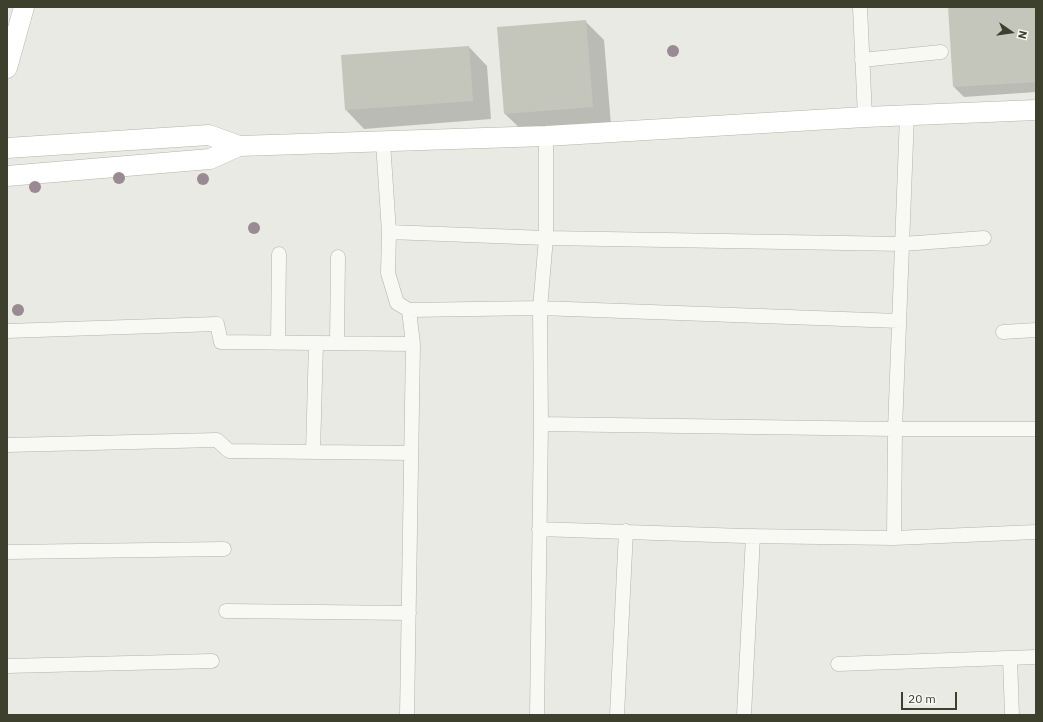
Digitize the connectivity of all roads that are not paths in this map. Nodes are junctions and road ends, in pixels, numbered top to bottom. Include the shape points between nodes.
1 (24, 7) edge
2 (860, 7) edge
3 (941, 52) dead end
4 (862, 60) junction
5 (7, 68) edge
6 (1036, 110) edge
7 (907, 115) junction
8 (865, 117) junction
9 (546, 136) junction
10 (384, 142) junction
11 (239, 146) junction
12 (7, 148) edge
13 (7, 176) edge
14 (389, 232) junction
15 (546, 238) junction
16 (984, 238) dead end
17 (903, 244) junction
18 (279, 254) dead end
19 (338, 257) dead end
20 (540, 308) junction
21 (409, 310) junction
22 (899, 321) junction
23 (1036, 330) edge
24 (7, 331) edge
25 (1004, 332) dead end
26 (278, 343) junction
27 (316, 343) junction
28 (338, 343) junction
29 (413, 344) junction
30 (541, 424) junction
31 (895, 429) junction
32 (1036, 429) edge
33 (7, 445) edge
34 (313, 452) junction
35 (411, 453) junction
36 (539, 529) junction
37 (626, 531) junction
38 (1036, 532) edge
39 (753, 536) junction
40 (894, 538) junction
41 (224, 549) dead end
42 (7, 552) edge
43 (226, 611) dead end
44 (409, 612) junction
45 (1036, 657) edge
46 (1010, 658) junction
47 (212, 661) dead end
48 (838, 664) dead end
49 (7, 666) edge
50 (407, 715) edge
51 (537, 715) edge
52 (617, 715) edge
53 (744, 715) edge
54 (1012, 715) edge

1 - 5 street
2 - 4 street
3 - 4 street
4 - 8 street
6 - 7 street
7 - 8 street
7 - 17 street
8 - 9 street
9 - 10 street
9 - 15 street
10 - 11 street
10 - 14 street
11 - 12 street via 209,134
11 - 13 street via 210,159
14 - 15 street
14 - 21 street via 388,273 397,303
15 - 17 street
15 - 20 street
16 - 17 street
17 - 22 street
18 - 26 street
19 - 28 street
20 - 21 street
20 - 22 street
20 - 30 street
21 - 29 street
22 - 31 street
23 - 25 street
24 - 26 street via 217,324 221,342
26 - 27 street
27 - 28 street
27 - 34 street
28 - 29 street
29 - 35 street
30 - 31 street
30 - 36 street
31 - 32 street
31 - 40 street
33 - 34 street via 217,440 229,451
34 - 35 street
35 - 44 street
36 - 37 street
36 - 51 street
37 - 39 street
37 - 52 street
38 - 40 street
39 - 40 street
39 - 53 street
41 - 42 street
43 - 44 street
44 - 50 street
45 - 46 street
46 - 48 street
46 - 54 street
47 - 49 street

